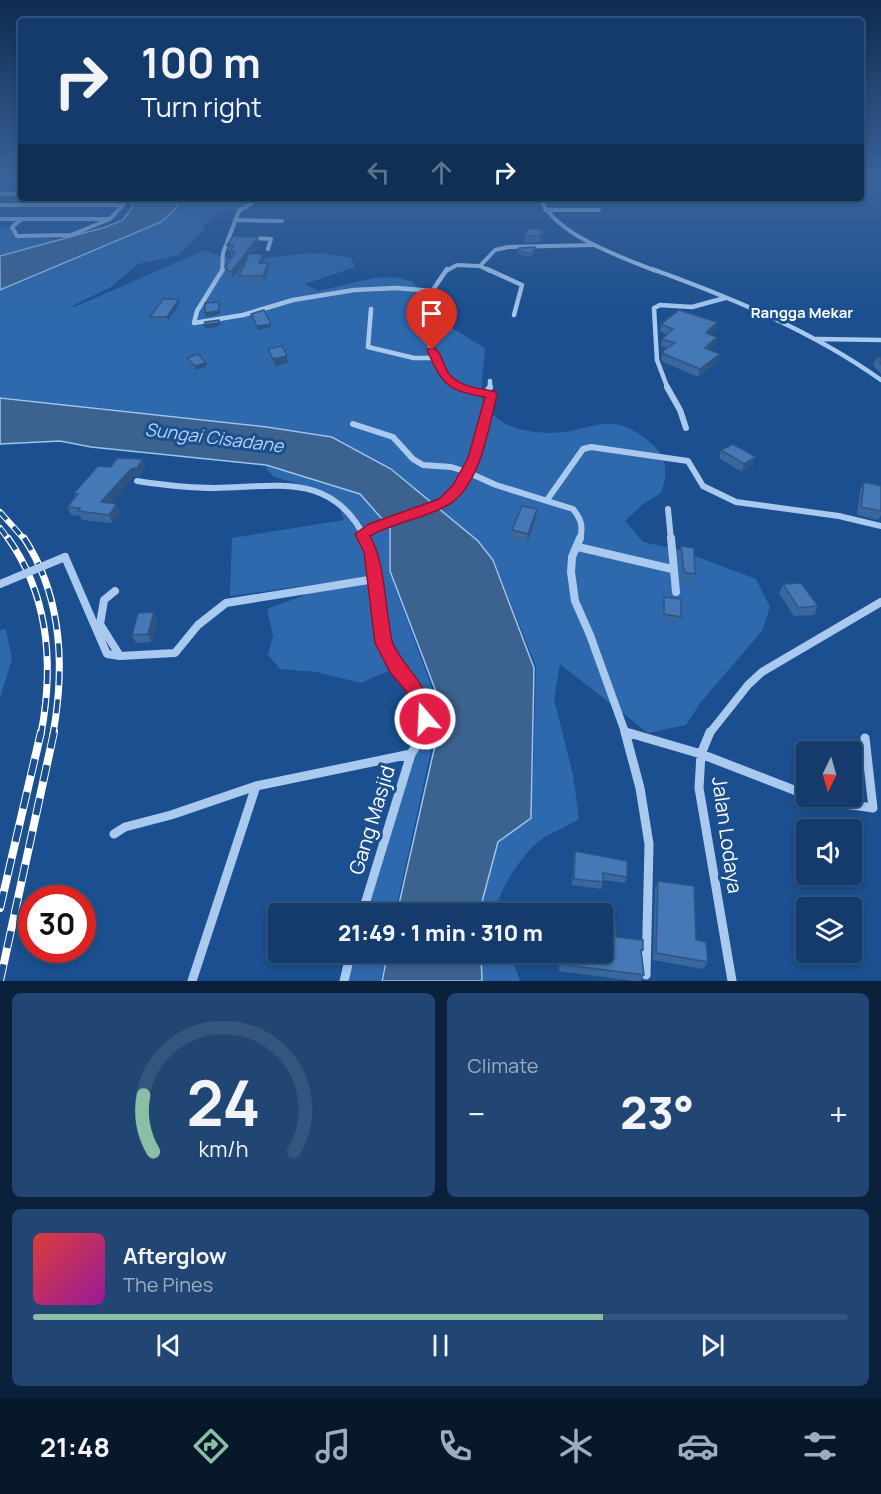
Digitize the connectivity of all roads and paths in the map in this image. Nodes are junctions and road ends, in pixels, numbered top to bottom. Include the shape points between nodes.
1 (17, 224) edge
2 (98, 224) edge
3 (234, 224) edge
4 (561, 224) edge
5 (227, 238) junction
6 (238, 238) edge
7 (250, 238) edge
8 (595, 245) junction
9 (268, 249) dead end
10 (480, 266) junction
11 (433, 291) junction
12 (725, 298) junction
13 (371, 309) dead end
14 (514, 315) dead end
15 (813, 339) junction
16 (881, 340) edge
17 (434, 357) junction
18 (881, 380) edge
19 (490, 381) dead end
20 (492, 394) junction
21 (353, 424) dead end
22 (686, 428) dead end
23 (467, 472) junction
24 (137, 481) dead end
25 (547, 500) junction
26 (668, 509) dead end
27 (881, 526) edge
28 (362, 534) junction
29 (578, 547) junction
30 (672, 569) junction
31 (375, 579) junction
32 (0, 584) edge
33 (115, 591) dead end
34 (676, 592) dead end
35 (881, 602) edge
36 (120, 656) junction
37 (625, 732) junction
38 (865, 738) dead end
39 (411, 754) junction
40 (701, 754) junction
41 (256, 786) junction
42 (796, 791) edge
43 (862, 807) edge
44 (877, 809) edge
45 (114, 834) dead end
46 (365, 903) edge
47 (348, 963) edge
48 (646, 975) edge
49 (192, 981) edge
50 (344, 981) edge
51 (732, 981) edge

1 - 2 street via 12,227 17,236 71,235
3 - 5 street
4 - 8 street
5 - 6 street
5 - 11 street via 224,268 197,311 194,323 354,290
7 - 9 street via 271,239
8 - 10 street via 508,247 495,250
8 - 12 street
10 - 11 street via 448,267
10 - 14 street via 522,285
11 - 17 street via 422,306 420,317
12 - 15 street
12 - 22 street via 692,307 654,308 657,360
13 - 17 street via 368,347 414,358
15 - 16 street
15 - 18 street
17 - 20 street via 444,376 456,385
19 - 20 street via 486,393
20 - 23 street via 482,437
21 - 23 street via 393,437 412,459 423,465
23 - 25 street
23 - 28 street via 444,502
24 - 28 street, Gang Masjid via 214,488 304,485 336,500 351,514
25 - 27 street via 583,449 596,447 688,461 702,486 736,501
25 - 29 street via 573,509 580,517 583,528
26 - 30 street
28 - 31 street, Gang Masjid via 371,552
29 - 30 street
29 - 37 street via 572,557 571,572 575,601
30 - 34 street
31 - 36 street via 226,603 187,636 175,653
31 - 39 street, Gang Masjid via 384,643 412,686 425,719 425,734
32 - 36 street, bridge via 65,557 107,654
33 - 36 street via 104,600 100,624
35 - 40 street, Jalan Lodaya via 762,672 709,734
37 - 40 street
37 - 48 street via 646,822 650,884
38 - 44 street
39 - 41 street
39 - 46 street, Gang Masjid
40 - 42 street
40 - 51 street, Jalan Lodaya via 699,788
41 - 45 street
41 - 49 street
43 - 44 street
47 - 50 street

